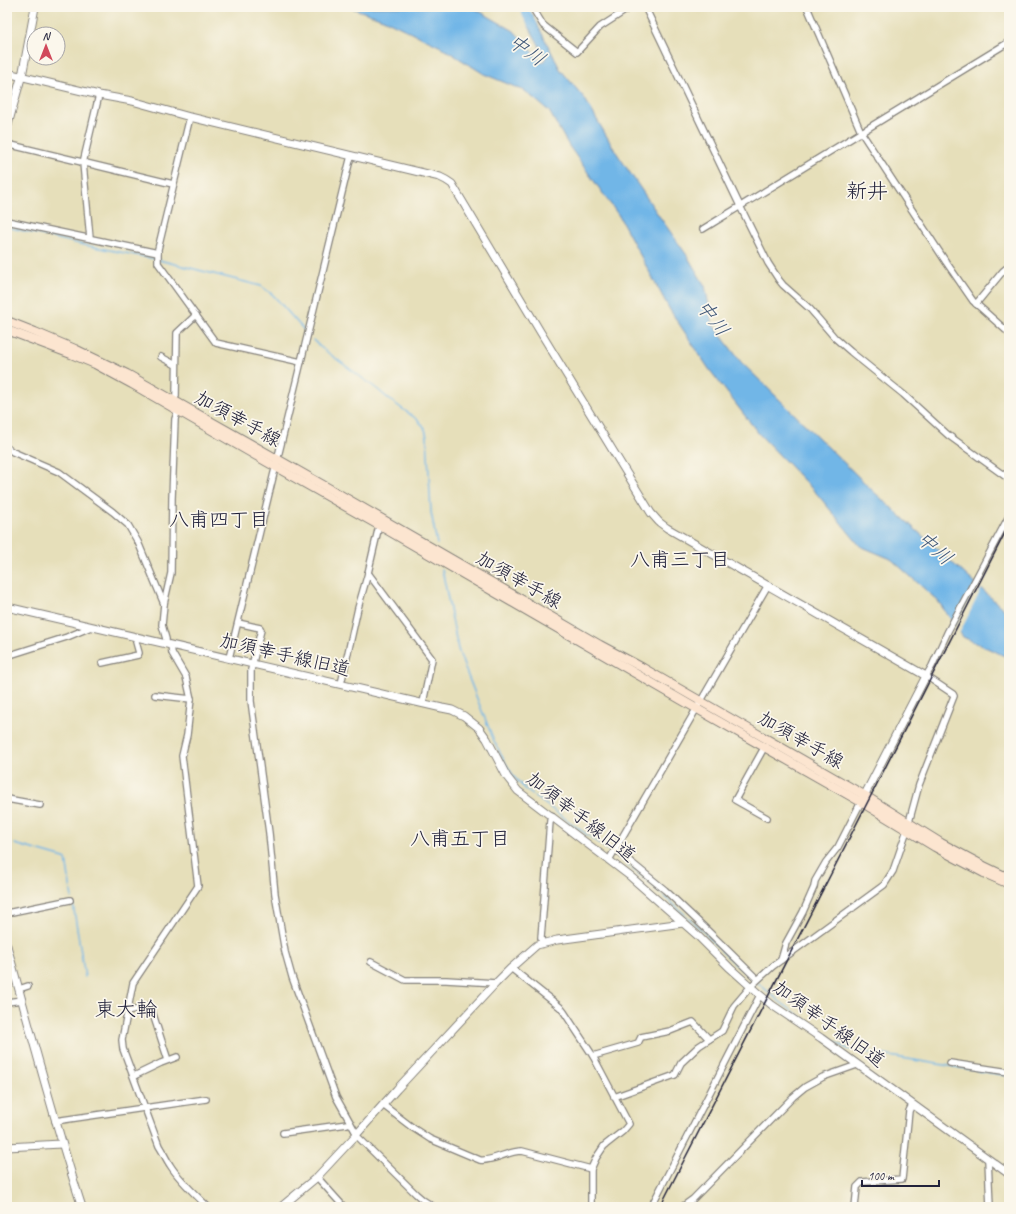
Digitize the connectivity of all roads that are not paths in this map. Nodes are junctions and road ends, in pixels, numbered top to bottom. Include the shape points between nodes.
1 (35, 7) edge
2 (532, 7) edge
3 (631, 7) edge
4 (645, 7) edge
5 (807, 7) edge
6 (1009, 42) edge
7 (7, 73) edge
8 (21, 77) junction
9 (99, 94) junction
10 (190, 117) junction
11 (7, 128) edge
12 (861, 132) junction
13 (7, 144) edge
14 (351, 156) junction
15 (83, 162) junction
16 (173, 184) junction
17 (740, 206) junction
18 (7, 221) edge
19 (703, 229) dead end
20 (90, 238) junction
21 (158, 257) junction
22 (1009, 266) edge
23 (976, 304) junction
24 (196, 315) junction
25 (7, 321) edge
26 (7, 330) edge
27 (1009, 333) edge
28 (161, 357) dead end
29 (301, 362) junction
30 (176, 365) junction
31 (174, 401) junction
32 (178, 410) junction
33 (7, 448) edge
34 (277, 463) junction
35 (1009, 479) edge
36 (1009, 516) edge
37 (380, 526) junction
38 (368, 573) junction
39 (768, 585) junction
40 (164, 604) junction
41 (7, 607) edge
42 (238, 623) junction
43 (91, 626) junction
44 (137, 637) junction
45 (169, 644) junction
46 (7, 656) edge
47 (229, 658) junction
48 (102, 663) dead end
49 (253, 664) junction
50 (926, 676) junction
51 (341, 684) junction
52 (155, 695) dead end
53 (191, 699) junction
54 (423, 703) junction
55 (699, 705) junction
56 (765, 746) junction
57 (863, 798) junction
58 (7, 799) edge
59 (40, 805) dead end
60 (551, 815) junction
61 (767, 818) dead end
62 (908, 826) junction
63 (615, 850) junction
64 (609, 860) junction
65 (1009, 878) edge
66 (1009, 884) edge
67 (70, 900) dead end
68 (7, 913) edge
69 (683, 923) junction
70 (542, 943) junction
71 (7, 946) edge
72 (781, 961) junction
73 (371, 962) dead end
74 (510, 968) junction
75 (757, 979) junction
76 (496, 982) junction
77 (28, 986) dead end
78 (751, 986) junction
79 (19, 989) junction
80 (760, 995) junction
81 (22, 1000) junction
82 (7, 1002) edge
83 (127, 1011) junction
84 (709, 1039) junction
85 (593, 1056) junction
86 (177, 1057) dead end
87 (168, 1060) junction
88 (950, 1063) dead end
89 (857, 1065) junction
90 (1009, 1072) edge
91 (134, 1076) junction
92 (614, 1097) junction
93 (206, 1099) dead end
94 (912, 1104) junction
95 (383, 1105) junction
96 (146, 1108) junction
97 (55, 1121) junction
98 (350, 1122) junction
99 (283, 1133) dead end
100 (357, 1134) junction
101 (61, 1144) junction
102 (7, 1147) edge
103 (988, 1159) junction
104 (591, 1169) junction
105 (1009, 1174) edge
106 (317, 1177) junction
107 (82, 1207) edge
108 (208, 1207) edge
109 (281, 1207) edge
110 (344, 1207) edge
111 (434, 1207) edge
112 (592, 1207) edge
113 (651, 1207) edge
114 (682, 1207) edge
115 (855, 1207) edge
116 (990, 1207) edge

1 - 8 street
2 - 3 street via 544,25 577,52 600,26
4 - 17 street
5 - 12 street
6 - 12 street
7 - 8 street
8 - 9 street
8 - 11 street
9 - 10 street
9 - 15 street
10 - 14 street
10 - 16 street
12 - 17 street
12 - 23 street
13 - 15 street
14 - 29 street
14 - 39 street via 440,177 452,184 651,513 667,528
15 - 16 street
15 - 20 street
16 - 21 street
17 - 19 street
17 - 35 street via 779,280 810,309 835,338 948,435
18 - 20 street
20 - 21 street
21 - 24 street
22 - 23 street
23 - 27 street
24 - 29 street via 216,343
24 - 30 street via 177,333
25 - 31 main road, 加須幸手線 via 97,359
26 - 32 main road, 加須幸手線 via 95,364
28 - 30 street
29 - 34 street
30 - 31 street
31 - 34 main road, 加須幸手線
32 - 34 main road, 加須幸手線
32 - 40 street via 175,418 171,573
33 - 40 street via 59,472 128,525 138,542
34 - 37 main road, 加須幸手線
34 - 42 street
34 - 55 main road, 加須幸手線 via 643,668
36 - 50 street
37 - 38 street
37 - 55 main road, 加須幸手線
38 - 51 street
38 - 54 street via 432,659
39 - 50 street
39 - 55 street
40 - 45 street via 162,625
41 - 43 street, 加須幸手線旧道
42 - 47 street
42 - 49 street via 261,630
43 - 44 street, 加須幸手線旧道
43 - 46 street via 68,637
44 - 45 street, 加須幸手線旧道
44 - 48 street via 138,655
45 - 47 street, 加須幸手線旧道
45 - 53 street via 186,677
47 - 49 street, 加須幸手線旧道
49 - 51 street, 加須幸手線旧道
49 - 98 street via 251,701 275,894 285,952 331,1084
50 - 57 street
50 - 62 street via 954,696 919,785
51 - 54 street, 加須幸手線旧道
52 - 53 street
53 - 83 street via 182,756 198,886 135,979
54 - 60 street, 加須幸手線旧道 via 458,713 474,723 483,732 507,777 518,791
55 - 56 main road, 加須幸手線
55 - 57 main road, 加須幸手線
55 - 63 street
56 - 57 main road, 加須幸手線
56 - 61 street via 735,800
57 - 62 main road, 加須幸手線
57 - 72 street via 838,847 815,881 803,912 786,943
58 - 59 street
60 - 64 street, 加須幸手線旧道
60 - 70 street
62 - 65 main road, 加須幸手線
62 - 66 main road, 加須幸手線 via 935,847
62 - 72 street via 893,871 884,885
63 - 64 street
63 - 75 street via 665,890
64 - 69 street, 加須幸手線旧道
67 - 68 street
69 - 70 street
69 - 78 street, 加須幸手線旧道
70 - 74 street
71 - 79 street
72 - 75 street
73 - 76 street via 405,980
74 - 76 street
74 - 85 street via 560,1007
75 - 78 street
76 - 95 street
77 - 79 street
78 - 80 street, 加須幸手線旧道
78 - 84 street via 734,1006 722,1031
79 - 81 street
80 - 89 street, 加須幸手線旧道
80 - 113 street
81 - 82 street
81 - 97 street
83 - 87 street via 150,1005
83 - 91 street via 122,1045
84 - 85 street via 693,1022 670,1031 641,1037 638,1043
84 - 92 street via 682,1063 675,1075
85 - 92 street
86 - 87 street
87 - 91 street
88 - 90 street
89 - 94 street, 加須幸手線旧道
89 - 114 street via 823,1077 801,1090 693,1199
91 - 96 street
92 - 104 street via 629,1124 604,1146
93 - 96 street
94 - 103 street, 加須幸手線旧道
94 - 115 street via 909,1110 902,1179 862,1182 857,1187
95 - 100 street
95 - 104 street via 430,1139 480,1160 487,1161 514,1151 522,1151
96 - 97 street
96 - 108 street via 159,1146 170,1166
97 - 101 street
98 - 99 street
98 - 100 street
100 - 106 street
100 - 111 street via 416,1194
101 - 102 street
101 - 107 street
103 - 105 street, 加須幸手線旧道
103 - 116 street
104 - 112 street
106 - 109 street
106 - 110 street

